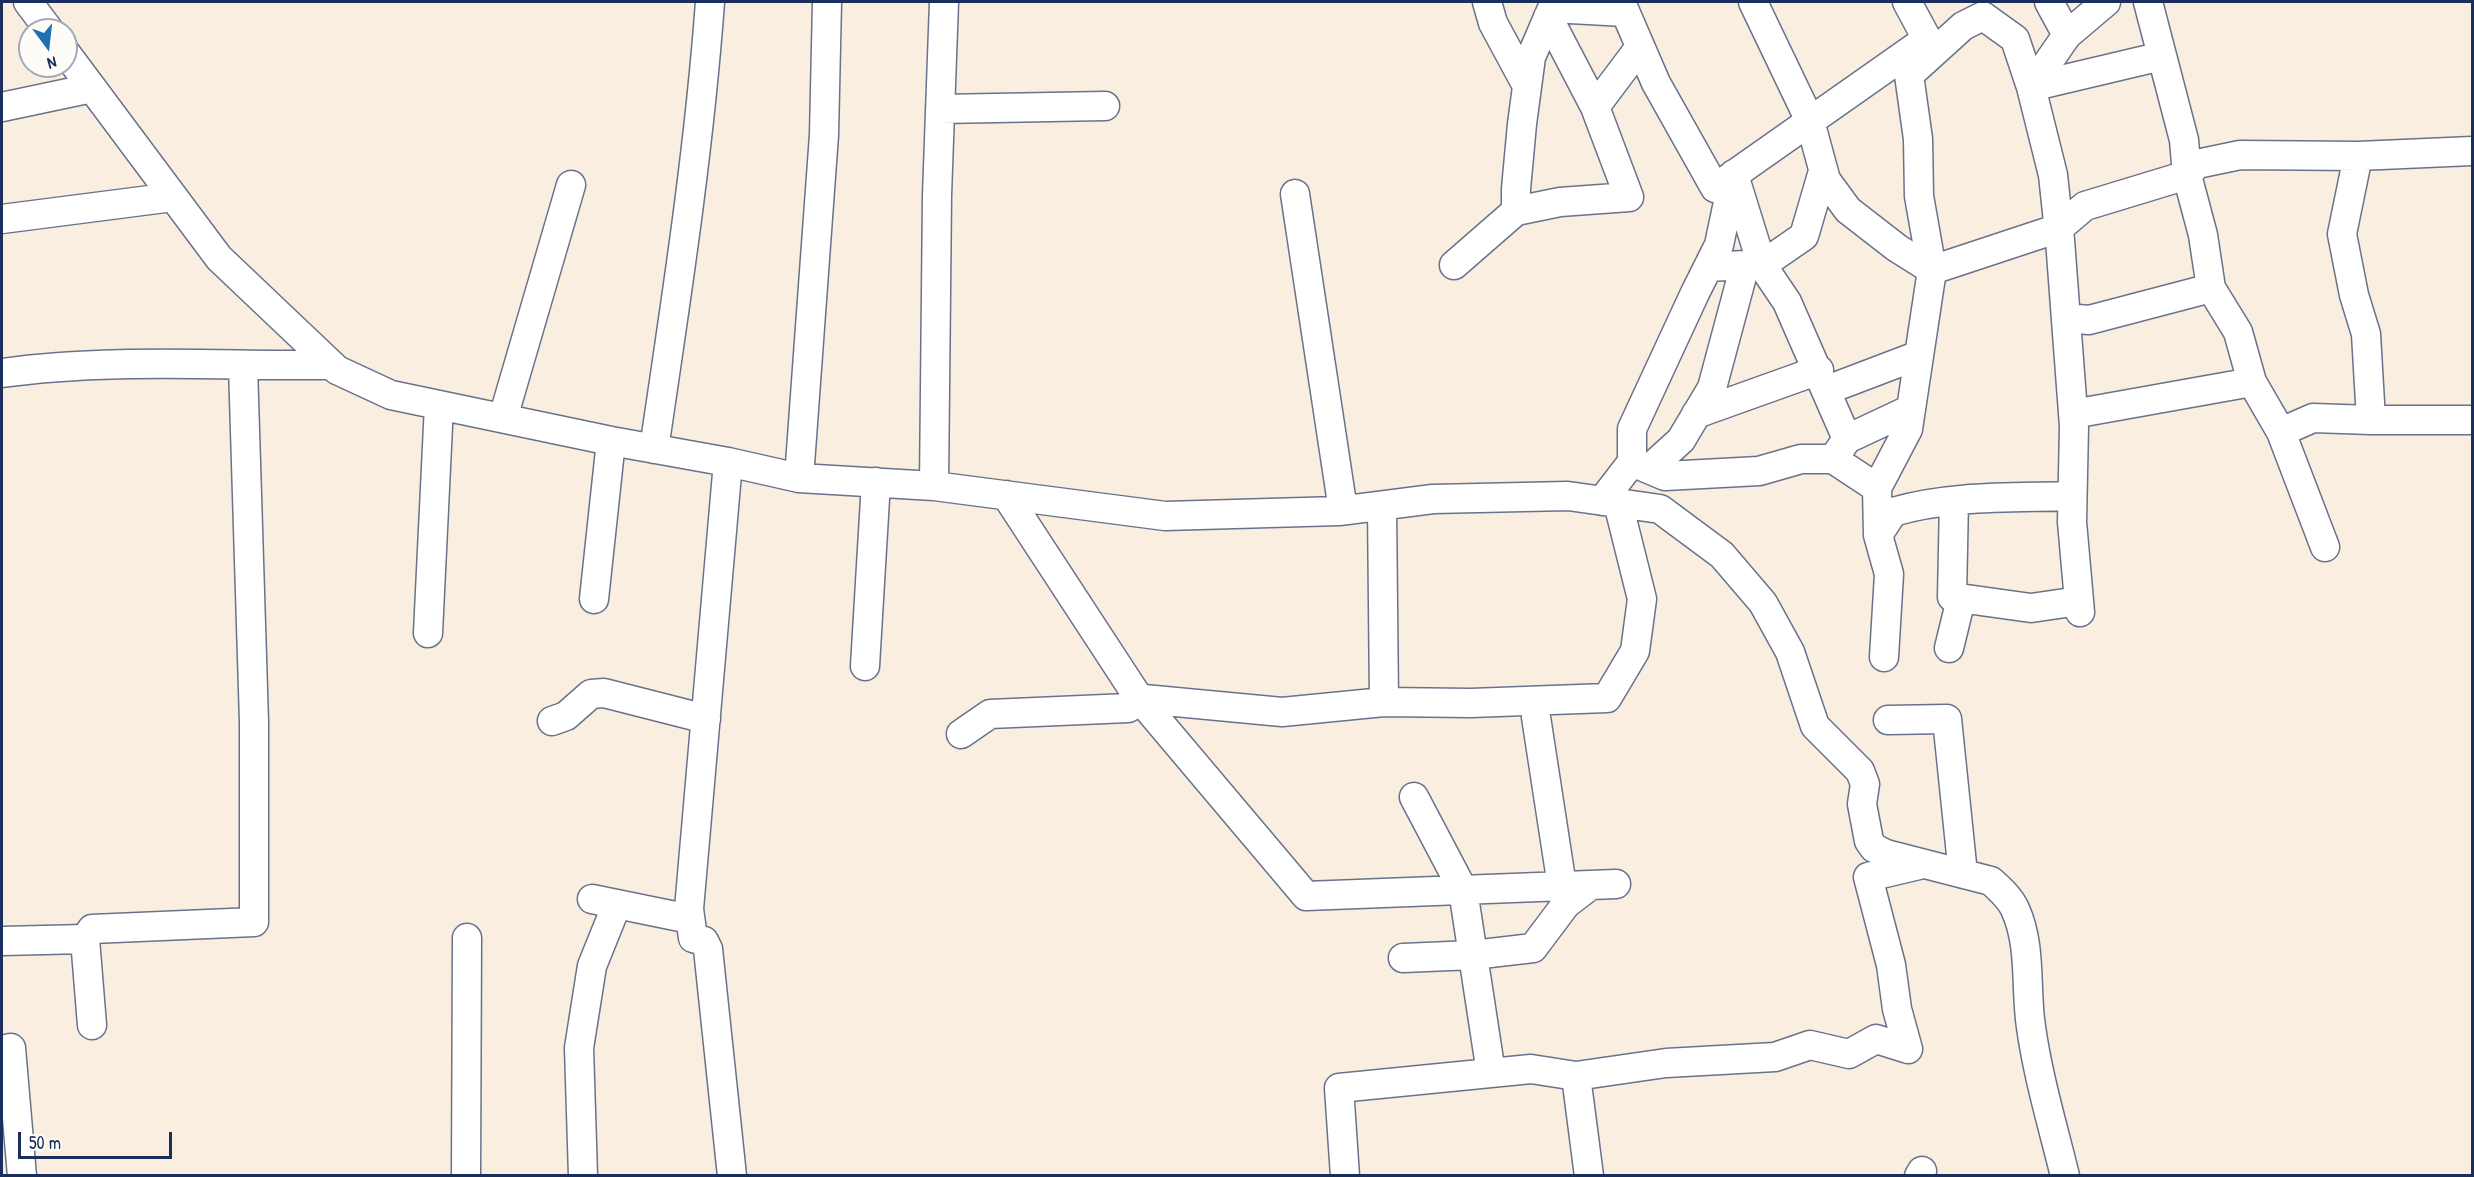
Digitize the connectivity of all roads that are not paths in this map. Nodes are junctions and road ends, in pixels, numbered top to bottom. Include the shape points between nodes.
1 (28, 2) edge
2 (710, 2) edge
3 (827, 2) edge
4 (944, 2) edge
5 (1487, 2) edge
6 (1753, 2) edge
7 (1907, 2) edge
8 (2049, 2) edge
9 (2106, 2) edge
10 (2148, 2) edge
11 (1623, 7) edge
12 (1552, 9) edge
13 (40, 18) edge
14 (2067, 35) junction
15 (1640, 47) junction
16 (2162, 56) junction
17 (78, 69) edge
18 (1527, 86) junction
19 (2031, 87) junction
20 (92, 88) junction
21 (2, 106) edge
22 (1105, 106) dead end
23 (1595, 107) junction
24 (940, 109) junction
25 (1810, 121) junction
26 (2472, 151) edge
27 (2358, 156) junction
28 (1823, 171) junction
29 (1734, 174) junction
30 (2187, 175) junction
31 (571, 185) dead end
32 (1295, 194) dead end
33 (173, 197) junction
34 (1516, 211) junction
35 (2, 219) edge
36 (2059, 228) junction
37 (1454, 265) dead end
38 (1762, 265) junction
39 (1708, 267) junction
40 (1932, 270) junction
41 (2211, 288) junction
42 (2066, 318) junction
43 (1919, 355) junction
44 (243, 366) junction
45 (332, 366) junction
46 (2, 373) edge
47 (1823, 380) junction
48 (2252, 382) junction
49 (439, 405) junction
50 (1911, 409) junction
51 (1696, 414) junction
52 (2073, 414) junction
53 (503, 418) junction
54 (2371, 420) junction
55 (2472, 420) edge
56 (2281, 432) junction
57 (611, 441) junction
58 (654, 449) junction
59 (1840, 449) junction
60 (728, 462) junction
61 (1641, 466) junction
62 (799, 478) junction
63 (876, 482) junction
64 (934, 486) junction
65 (1877, 489) junction
66 (1006, 495) junction
67 (2072, 496) junction
68 (1954, 501) junction
69 (1610, 502) junction
70 (1382, 506) junction
71 (1343, 510) junction
72 (1878, 535) junction
73 (2325, 547) dead end
74 (1961, 598) junction
75 (594, 599) dead end
76 (428, 633) dead end
77 (1949, 648) dead end
78 (1884, 657) dead end
79 (865, 666) dead end
80 (1140, 701) junction
81 (1384, 702) junction
82 (1536, 717) dead end
83 (706, 719) junction
84 (1888, 720) dead end
85 (552, 721) dead end
86 (960, 734) dead end
87 (1414, 796) dead end
88 (1924, 864) junction
89 (1963, 874) junction
90 (1562, 886) junction
91 (1463, 890) junction
92 (690, 919) junction
93 (467, 938) dead end
94 (85, 939) junction
95 (2, 941) edge
96 (1473, 955) junction
97 (1403, 958) dead end
98 (92, 1025) dead end
99 (2, 1050) edge
100 (1491, 1073) junction
101 (1576, 1076) junction
102 (22, 1176) edge
103 (465, 1176) edge
104 (583, 1176) edge
105 (732, 1176) edge
106 (1345, 1176) edge
107 (1589, 1176) edge
108 (2064, 1176) edge

1 - 13 street
2 - 58 street via 683,254
3 - 62 street via 824,135
4 - 24 street
5 - 18 street via 1493,23
6 - 25 street
7 - 25 street via 1927,39
8 - 14 street
9 - 14 street
10 - 16 street
11 - 12 street
11 - 15 street
12 - 18 street via 1531,57
12 - 23 street
14 - 19 street
15 - 23 street
15 - 29 street via 1714,188
16 - 19 street
16 - 30 street via 2184,140
17 - 20 street
18 - 34 street
19 - 36 street via 2053,175
19 - 40 street via 2015,39 1983,16 1963,26 1909,75 1918,139 1919,196
20 - 21 street
20 - 33 street
22 - 24 street
23 - 34 street via 1629,197 1560,202
24 - 64 street
25 - 28 street
25 - 29 street
26 - 27 street
27 - 30 street via 2240,155 2197,164
27 - 54 street via 2342,234 2366,334
28 - 38 street via 1804,236
28 - 40 street via 1848,210
29 - 38 street
29 - 39 street via 1719,245
30 - 36 street via 2085,206
30 - 41 street via 2203,235
31 - 53 street
32 - 71 street
33 - 35 street
33 - 45 street via 219,258
34 - 37 street
36 - 40 street
36 - 42 street
38 - 47 street via 1787,302
39 - 51 street via 1745,265 1712,388
39 - 61 street via 1632,429
40 - 43 street
41 - 42 street via 2089,320
41 - 48 street via 2238,332
42 - 52 street
43 - 47 street
43 - 50 street
44 - 45 street
44 - 46 street via 136,364
44 - 94 street via 254,722 254,922 92,929
45 - 49 street via 391,394
47 - 51 street
47 - 59 street
48 - 52 street
48 - 56 street
49 - 53 street
49 - 76 street
50 - 59 street
50 - 65 street via 1908,429
51 - 61 street via 1681,440
52 - 67 street
53 - 57 street
54 - 55 street
54 - 56 street via 2313,418
56 - 73 street
57 - 58 street
57 - 75 street
58 - 60 street
59 - 61 street via 1759,471 1665,476
59 - 65 street
60 - 62 street
60 - 83 street
61 - 69 street
62 - 63 street
63 - 64 street
63 - 79 street
64 - 66 street
65 - 72 street
66 - 71 street via 1165,516
66 - 80 street
67 - 68 street
67 - 74 street via 2079,607 2031,608
68 - 72 street via 1893,512
68 - 74 street via 1952,597
69 - 70 street via 1568,496 1433,499
69 - 81 street via 1642,599 1635,651 1606,698
69 - 88 street via 1660,509 1722,555 1763,603 1790,652 1815,726 1860,771 1865,784 1862,804 1869,841 1886,854
70 - 71 street
70 - 81 street
72 - 78 street via 1889,574
74 - 77 street
80 - 81 street via 1282,712
80 - 86 street via 1128,708 990,714
80 - 91 street via 1306,896
82 - 90 street
83 - 85 street via 604,693 591,694 566,716
83 - 92 street
84 - 89 street via 1947,719
87 - 91 street
88 - 89 street
88 - 101 street via 1869,877 1908,1049 1876,1039 1849,1054 1810,1045 1775,1057 1666,1063
89 - 108 street via 1991,881 2015,909 2027,953 2031,1030
90 - 91 street
90 - 96 street via 1604,884 1566,904 1533,948
91 - 96 street
92 - 104 street via 604,902 579,1048
92 - 105 street via 693,938 704,941 708,949
93 - 103 street
94 - 95 street
94 - 98 street
96 - 97 street
96 - 100 street
99 - 102 street via 11,1048
100 - 101 street via 1531,1069
100 - 106 street via 1339,1088
101 - 107 street

